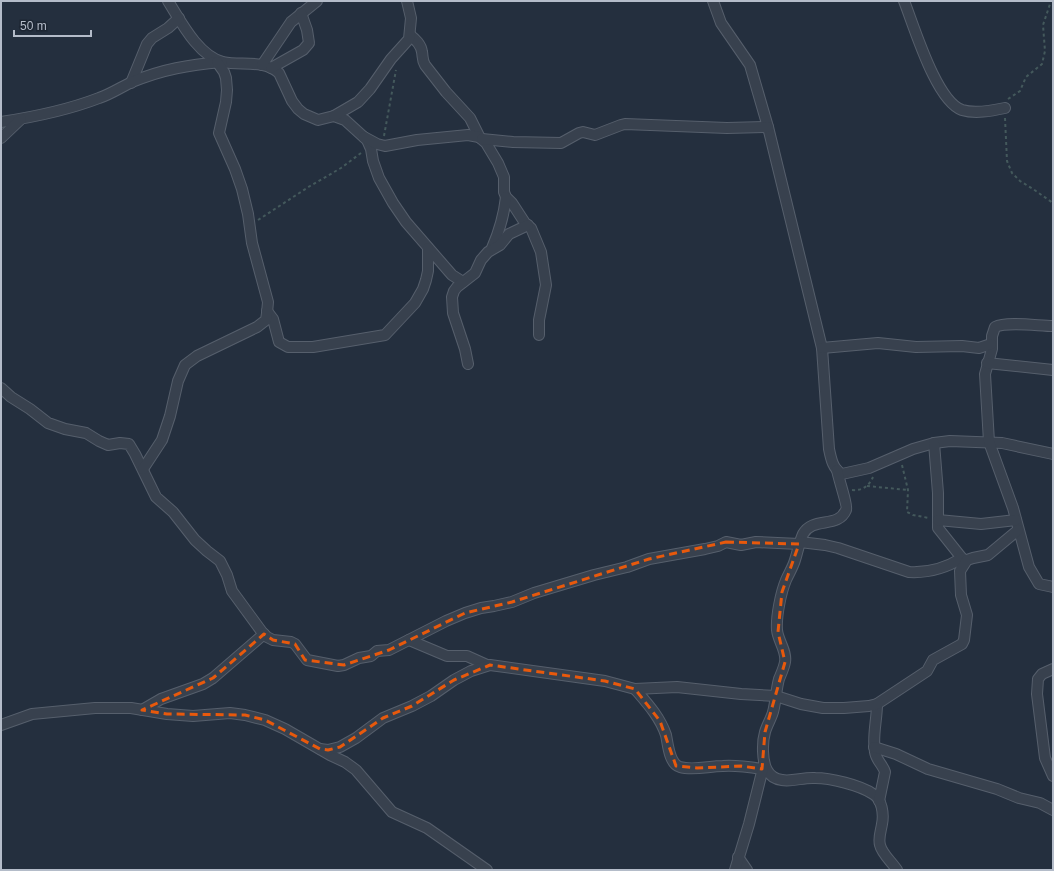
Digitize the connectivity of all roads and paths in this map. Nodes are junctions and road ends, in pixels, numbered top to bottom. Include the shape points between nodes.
1 (168, 1) edge
2 (317, 1) edge
3 (407, 1) edge
4 (713, 1) edge
5 (904, 1) edge
6 (1051, 1) edge
7 (300, 13) junction
8 (179, 18) junction
9 (410, 35) junction
10 (398, 52) junction
11 (219, 62) junction
12 (266, 67) junction
13 (131, 83) junction
14 (1004, 108) junction
15 (334, 116) junction
16 (21, 119) junction
17 (1, 122) edge
18 (768, 127) junction
19 (363, 136) junction
20 (1, 138) edge
21 (481, 139) junction
22 (369, 144) junction
23 (382, 145) junction
24 (506, 197) junction
25 (1053, 203) edge
26 (250, 225) junction
27 (528, 225) junction
28 (428, 248) junction
29 (491, 250) junction
30 (463, 282) junction
31 (267, 311) junction
32 (1053, 326) edge
33 (539, 334) dead end
34 (992, 344) junction
35 (822, 348) junction
36 (979, 348) junction
37 (988, 361) junction
38 (468, 364) dead end
39 (1053, 370) edge
40 (1, 388) edge
41 (989, 442) junction
42 (934, 443) junction
43 (1053, 454) edge
44 (899, 456) junction
45 (876, 465) junction
46 (142, 469) junction
47 (837, 470) junction
48 (867, 486) junction
49 (841, 488) junction
50 (908, 490) junction
51 (938, 520) junction
52 (1017, 525) junction
53 (800, 543) junction
54 (964, 560) junction
55 (1053, 587) edge
56 (264, 634) junction
57 (409, 640) junction
58 (487, 665) junction
59 (1053, 669) edge
60 (635, 689) junction
61 (776, 696) junction
62 (877, 704) junction
63 (142, 710) junction
64 (1, 725) edge
65 (874, 747) junction
66 (320, 749) junction
67 (763, 765) junction
68 (1053, 776) edge
69 (879, 801) junction
70 (1053, 810) edge
71 (738, 857) junction
72 (487, 870) edge
73 (735, 870) edge
74 (746, 870) edge
75 (897, 870) edge

1 - 8 street
2 - 7 street
3 - 9 street via 411,18
4 - 18 street via 721,23 750,65
5 - 14 street via 927,63 950,101 968,111
6 - 14 path via 1043,25 1044,60 1026,78 1020,92 1008,100
7 - 12 street via 291,22
7 - 12 street via 309,43 303,50
8 - 11 street via 194,41
8 - 13 street via 147,44
9 - 10 street
9 - 21 street via 422,50 425,65 470,118
10 - 15 street via 358,102
10 - 23 path
11 - 12 street
11 - 13 street via 186,65
11 - 26 street via 226,78 227,90 219,133 242,189
12 - 15 street via 279,73 298,110 318,120
13 - 16 street via 99,99
14 - 25 path via 1007,161 1012,173 1020,182
15 - 19 street via 345,120
16 - 17 street
16 - 20 street
18 - 21 street via 625,124 595,135 579,133 561,143
18 - 35 street
19 - 22 street
19 - 23 street
21 - 23 street via 468,135
21 - 24 street via 498,163 504,177
22 - 26 path via 341,168
22 - 28 street via 383,186 406,222
24 - 27 street
24 - 29 street via 504,213
26 - 31 street via 252,243 268,302
27 - 29 street via 509,234 500,245
27 - 33 street via 541,252 546,285
28 - 30 street via 452,275
28 - 31 street via 428,271 418,298 388,333 381,337 313,347 288,347 279,342 273,319
29 - 30 street via 484,256 476,271
30 - 38 street via 454,291 452,306 454,321
31 - 46 street via 266,320 257,327 197,356 185,365 178,380 162,440
32 - 34 street via 999,325 993,332
34 - 36 street
34 - 37 street
35 - 36 street via 878,343 916,347
35 - 47 street via 829,450
36 - 37 street
37 - 39 street
37 - 41 street via 985,374
40 - 46 street via 48,424 86,433 108,444 129,444
41 - 42 street
41 - 43 street
41 - 52 street
42 - 44 street
42 - 51 street
44 - 45 street
44 - 50 path
45 - 47 street via 853,473 842,474
45 - 48 path via 874,476
46 - 56 street via 156,497 173,512 203,548 220,561 228,575 232,591
47 - 49 street
48 - 49 path via 856,491
48 - 50 path
49 - 53 street via 847,508 843,516 814,524 804,533
50 - 51 path via 908,513
51 - 52 street
51 - 54 street via 940,532
52 - 54 street via 988,554
52 - 55 street via 1034,578 1042,585
53 - 54 street via 838,548 909,572 933,570
53 - 57 street via 756,542 741,545 726,542 705,549 649,559 512,602 466,613
53 - 61 street via 796,560 782,592 777,624 785,662
54 - 62 street via 959,579 966,615 964,640 933,660 927,671
56 - 57 street via 273,640 291,642 307,660 338,666 370,656 377,651 389,650
56 - 63 street via 213,678 161,699
57 - 58 street via 447,656 467,656
58 - 60 street via 605,681
58 - 66 street via 454,680 412,706 383,718 340,747
59 - 68 street via 1038,679 1037,694 1045,758
60 - 61 street via 677,687
60 - 67 street via 660,721 676,766 697,768
61 - 62 street via 823,708
61 - 67 street via 763,741
62 - 65 street
63 - 64 street via 95,708 59,711 32,714
63 - 66 street via 193,716 230,713 253,717 286,729
65 - 69 street via 876,757 885,772
65 - 70 street via 928,769 997,788
66 - 72 street via 356,770 392,812 427,828
67 - 69 street via 775,778 815,778 849,784 874,794
67 - 71 street
69 - 75 street via 883,822 880,844
71 - 73 street
71 - 74 street

